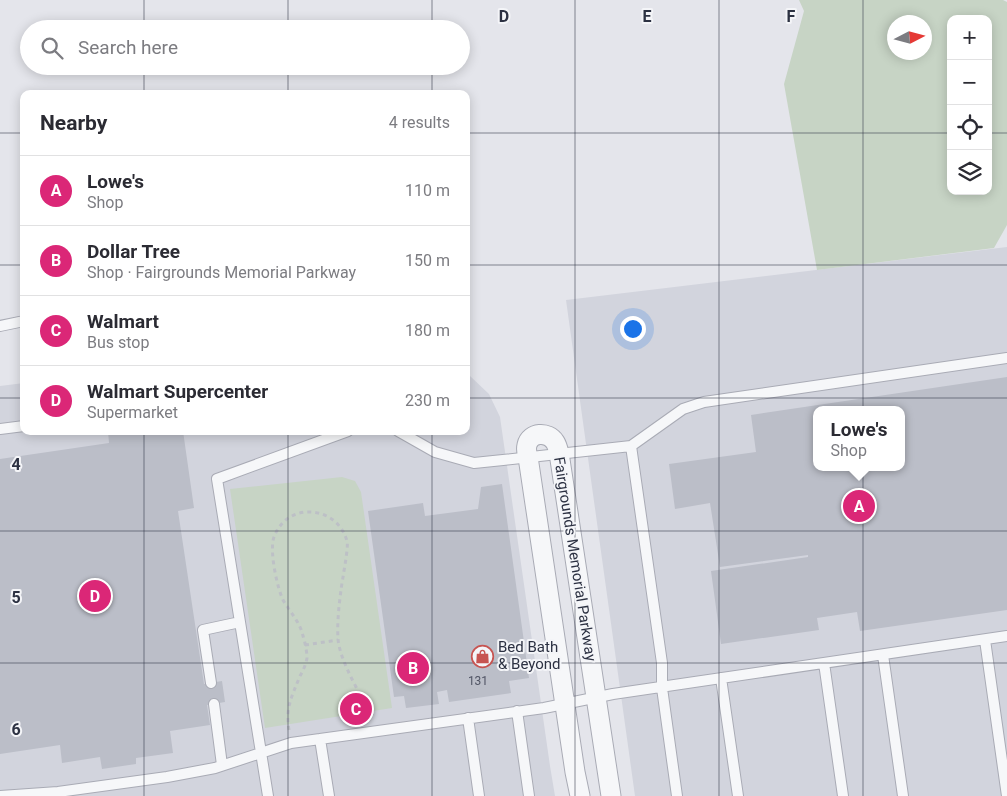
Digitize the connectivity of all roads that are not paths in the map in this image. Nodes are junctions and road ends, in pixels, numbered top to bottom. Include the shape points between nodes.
1 (20, 322) edge
2 (0, 326) edge
3 (1007, 358) edge
4 (20, 426) edge
5 (0, 429) edge
6 (337, 435) edge
7 (405, 435) edge
8 (631, 446) junction
9 (559, 453) junction
10 (528, 457) junction
11 (240, 622) junction
12 (1007, 636) edge
13 (985, 640) junction
14 (883, 655) junction
15 (824, 663) junction
16 (721, 678) junction
17 (211, 682) dead end
18 (662, 688) junction
19 (595, 697) junction
20 (564, 703) junction
21 (214, 704) dead end
22 (517, 712) junction
23 (468, 718) junction
24 (320, 739) junction
25 (261, 752) junction
26 (222, 765) junction
27 (118, 784) junction
28 (58, 794) edge
29 (0, 796) edge
30 (120, 796) edge
31 (268, 796) edge
32 (329, 796) edge
33 (479, 796) edge
34 (529, 796) edge
35 (580, 796) edge
36 (611, 796) edge
37 (677, 796) edge
38 (738, 796) edge
39 (843, 796) edge
40 (903, 796) edge
41 (1007, 796) edge

1 - 2 lane
3 - 8 lane via 704,402 683,409
4 - 5 lane
6 - 11 lane via 217,479
7 - 10 lane via 435,452 474,463
8 - 9 lane
8 - 18 lane via 662,663
9 - 10 street, Fairgrounds Memorial Parkway via 551,437 538,434 527,445
9 - 19 street, Fairgrounds Memorial Parkway
10 - 20 street, Fairgrounds Memorial Parkway
11 - 17 lane via 203,630
11 - 25 lane
12 - 13 lane
13 - 14 lane
13 - 41 lane
14 - 15 lane
14 - 40 lane
15 - 16 lane
15 - 39 lane
16 - 18 lane
16 - 38 lane
18 - 19 lane
18 - 37 lane
19 - 20 lane
19 - 36 street, Fairgrounds Memorial Parkway
20 - 22 lane
20 - 35 street, Fairgrounds Memorial Parkway
21 - 26 lane
22 - 23 lane
22 - 34 lane
23 - 24 lane
23 - 33 lane
24 - 25 lane
24 - 32 lane
25 - 26 lane
25 - 31 lane
26 - 27 lane
27 - 28 lane
27 - 30 lane
28 - 29 lane

